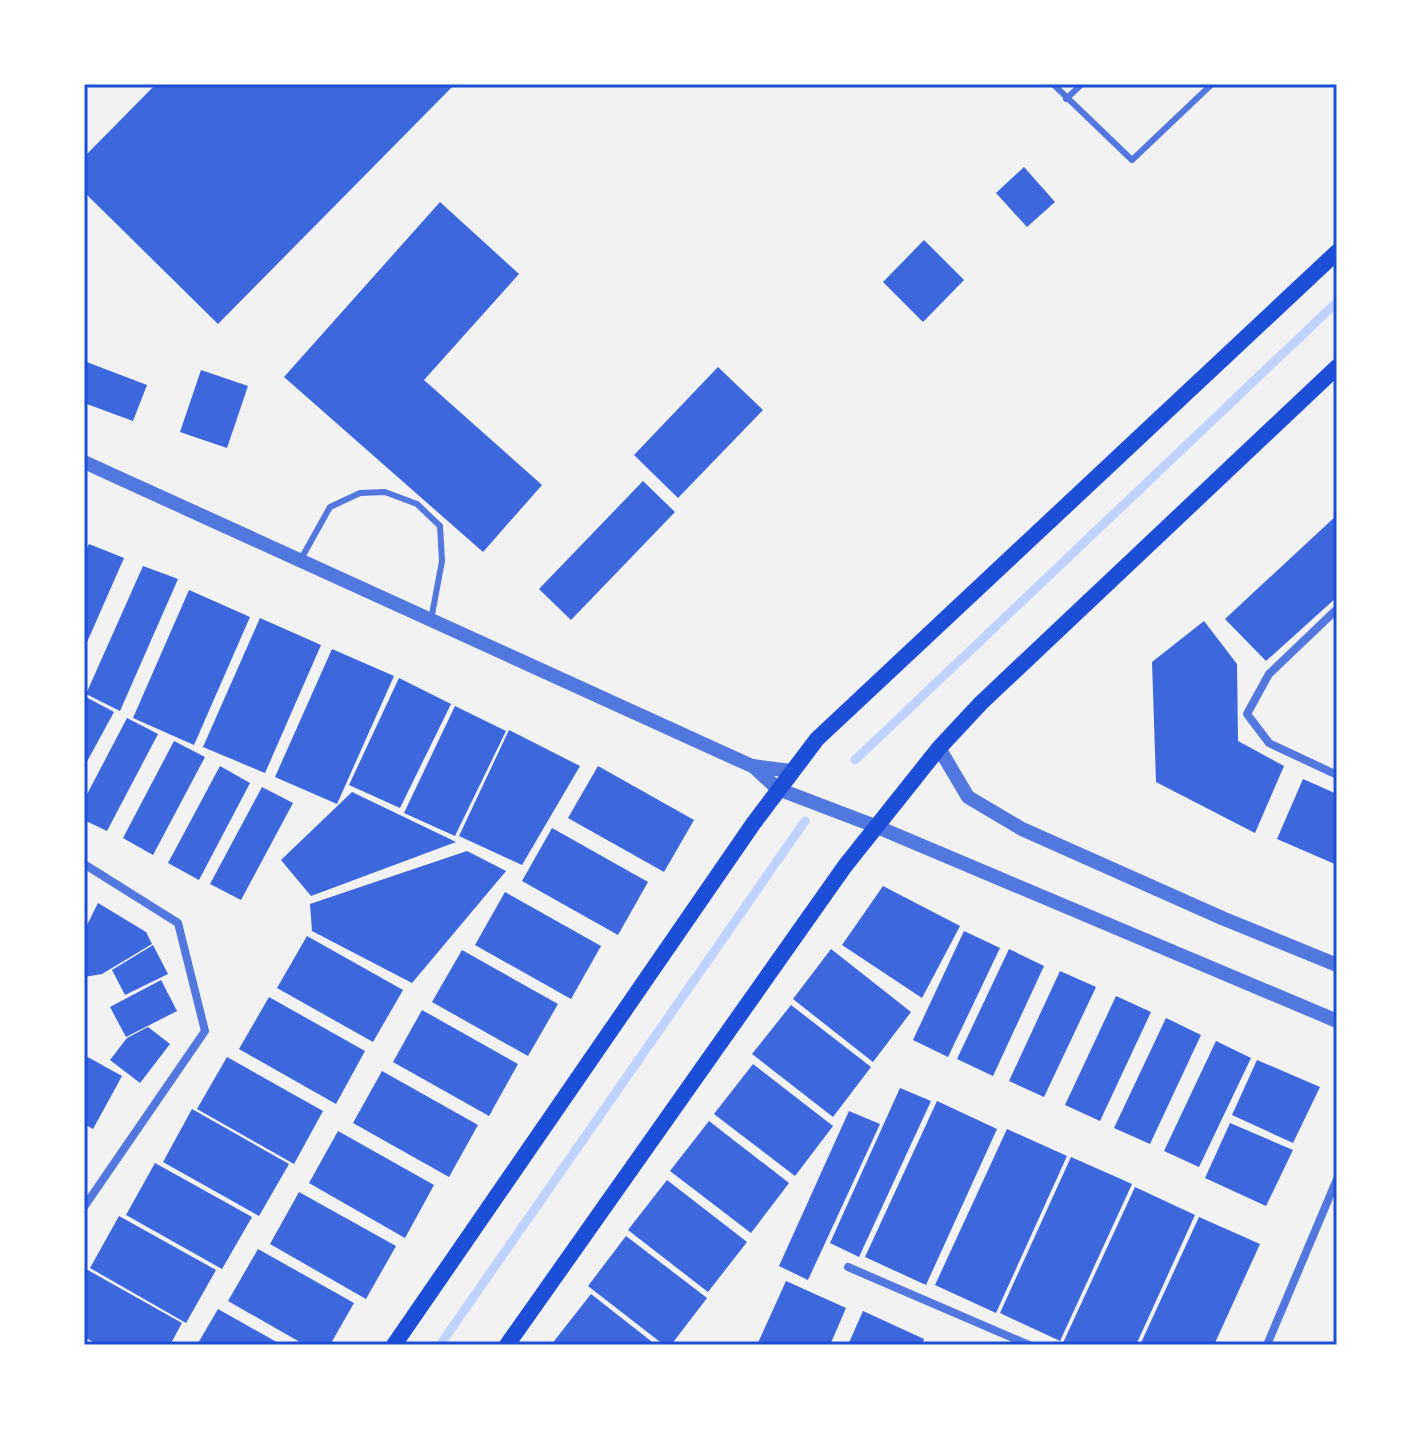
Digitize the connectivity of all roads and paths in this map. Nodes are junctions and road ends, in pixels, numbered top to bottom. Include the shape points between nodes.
1 (1053, 84) edge
2 (1082, 84) edge
3 (1212, 84) edge
4 (1066, 99) junction
5 (1337, 252) edge
6 (1337, 367) edge
7 (84, 462) edge
8 (301, 559) junction
9 (1337, 609) edge
10 (431, 620) junction
11 (939, 748) junction
12 (752, 766) junction
13 (791, 771) junction
14 (1336, 773) edge
15 (778, 789) junction
16 (875, 826) junction
17 (84, 864) edge
18 (1337, 965) edge
19 (1337, 1021) edge
20 (1337, 1179) edge
21 (84, 1207) edge
22 (848, 1267) dead end
23 (394, 1345) edge
24 (507, 1345) edge
25 (1029, 1345) edge
26 (1267, 1345) edge

1 - 4 lane
2 - 4 lane
3 - 4 lane via 1132,160
5 - 13 main road via 843,714
6 - 11 main road
7 - 8 street
8 - 10 street
8 - 10 lane via 330,507 360,493 385,492 417,504 440,526 442,561
9 - 14 street via 1269,674 1247,714 1269,743
10 - 12 street
11 - 16 main road
11 - 18 street via 968,797 990,812
12 - 13 street
12 - 15 street
13 - 15 main road
15 - 16 street
15 - 23 main road
16 - 19 street
16 - 24 main road
17 - 21 street via 178,923 205,1031
20 - 26 street
22 - 25 street

